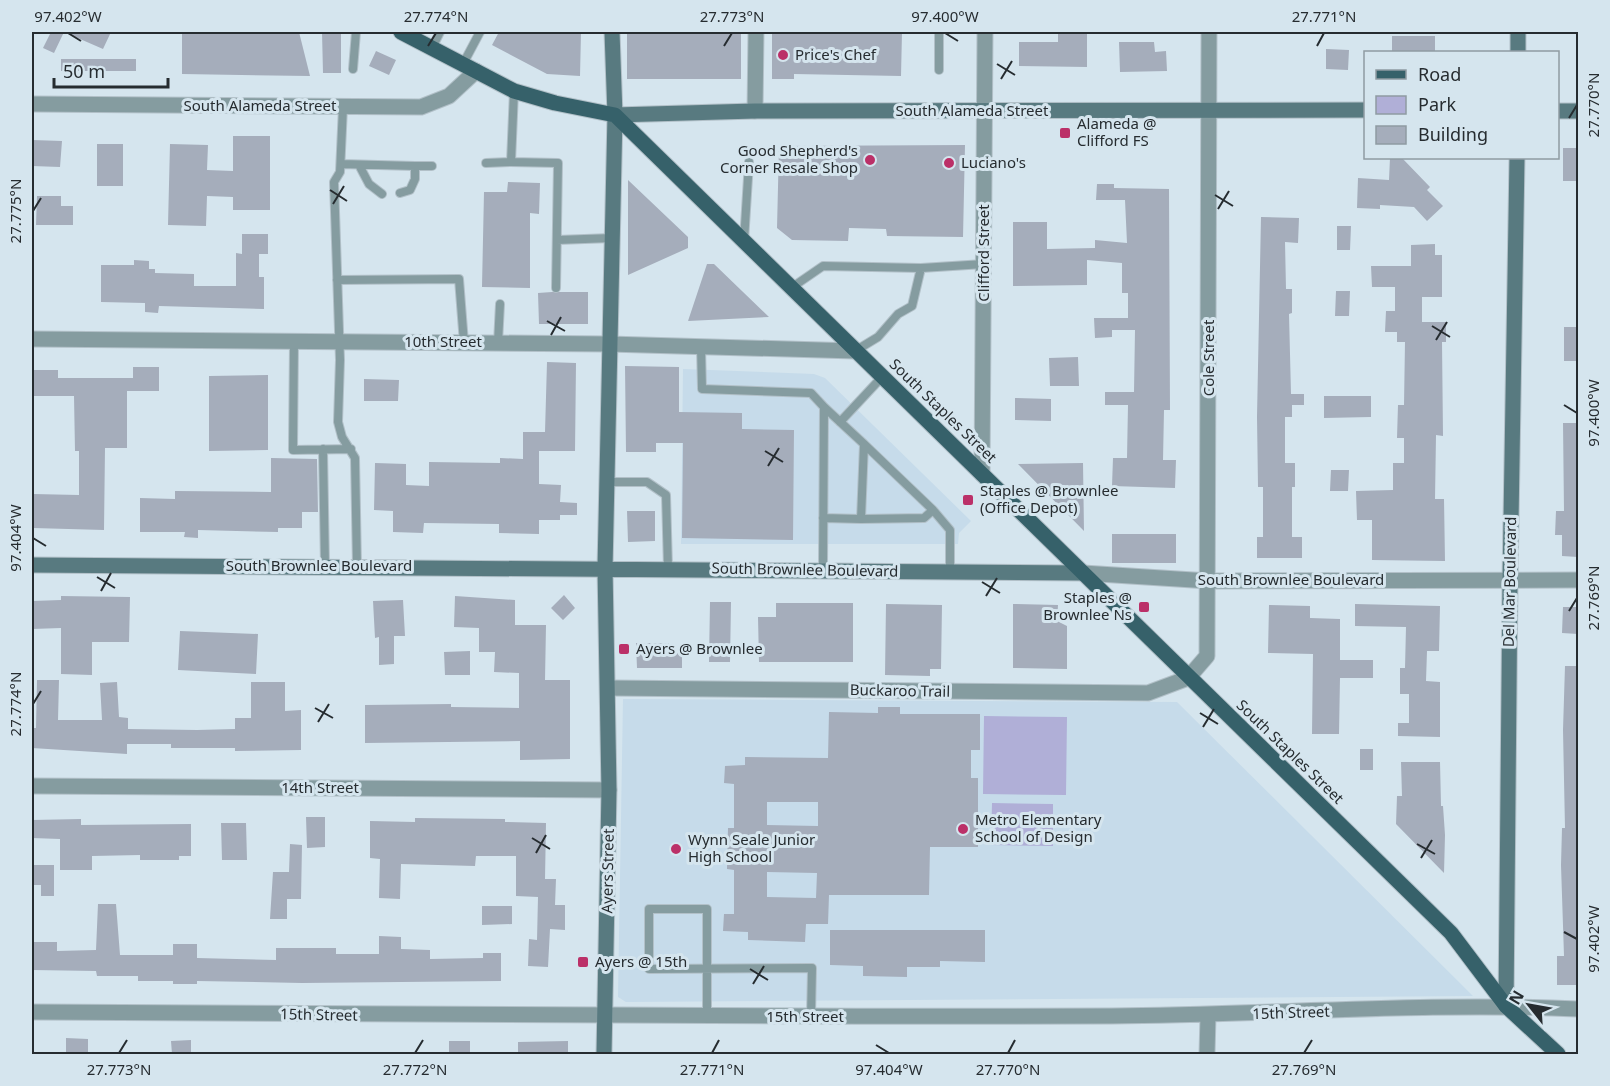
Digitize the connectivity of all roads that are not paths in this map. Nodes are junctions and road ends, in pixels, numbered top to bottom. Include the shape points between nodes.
1 (356, 32) edge
2 (400, 32) edge
3 (440, 32) edge
4 (480, 32) edge
5 (612, 32) edge
6 (756, 32) edge
7 (939, 32) edge
8 (986, 32) edge
9 (1209, 32) edge
10 (1518, 32) edge
11 (432, 48) junction
12 (1518, 51) edge
13 (469, 68) junction
14 (352, 69) dead end
15 (939, 70) dead end
16 (514, 91) junction
17 (32, 104) edge
18 (343, 107) junction
19 (1209, 109) junction
20 (1364, 110) edge
21 (755, 111) junction
22 (1559, 111) edge
23 (1578, 111) edge
24 (985, 112) junction
25 (615, 115) junction
26 (1517, 159) edge
27 (511, 162) junction
28 (749, 162) dead end
29 (486, 163) dead end
30 (341, 164) junction
31 (359, 165) junction
32 (415, 166) junction
33 (432, 166) dead end
34 (400, 193) dead end
35 (382, 194) dead end
36 (612, 238) junction
37 (557, 240) junction
38 (744, 240) junction
39 (984, 264) junction
40 (921, 268) junction
41 (337, 280) junction
42 (556, 288) dead end
43 (791, 288) junction
44 (500, 304) dead end
45 (32, 339) edge
46 (294, 341) junction
47 (338, 342) junction
48 (464, 343) junction
49 (498, 343) junction
50 (609, 344) junction
51 (701, 346) junction
52 (855, 351) junction
53 (882, 377) junction
54 (824, 407) junction
55 (840, 422) junction
56 (864, 444) junction
57 (323, 449) junction
58 (351, 449) junction
59 (982, 474) junction
60 (607, 482) junction
61 (933, 510) junction
62 (824, 518) junction
63 (861, 519) junction
64 (32, 565) edge
65 (325, 566) junction
66 (357, 567) junction
67 (605, 568) junction
68 (668, 568) junction
69 (823, 570) junction
70 (950, 571) junction
71 (1083, 573) junction
72 (1578, 580) edge
73 (1209, 581) junction
74 (1510, 581) junction
75 (1188, 678) junction
76 (609, 688) junction
77 (32, 786) edge
78 (609, 790) junction
79 (707, 969) junction
80 (1506, 1006) junction
81 (1578, 1009) edge
82 (32, 1012) edge
83 (1208, 1016) junction
84 (707, 1017) junction
85 (811, 1017) junction
86 (605, 1018) junction
87 (604, 1054) edge
88 (1207, 1054) edge
89 (1558, 1054) edge

1 - 14 lane
2 - 11 main road
3 - 11 lane
4 - 13 lane
5 - 25 main road
6 - 21 street
7 - 15 lane
8 - 24 street, Clifford Street
9 - 19 street, Cole Street
10 - 12 main road
11 - 13 main road
13 - 16 main road
13 - 18 street, South Alameda Street via 449,96 421,107
16 - 25 main road
16 - 27 lane
17 - 18 street, South Alameda Street
18 - 30 lane
19 - 20 main road, South Alameda Street
19 - 24 main road, South Alameda Street
19 - 73 street, Cole Street
21 - 24 main road, South Alameda Street
21 - 25 main road, South Alameda Street
22 - 23 main road
24 - 39 street, Clifford Street
25 - 36 main road, Ayers Street
25 - 38 main road, South Staples Street
26 - 74 main road, Del Mar Boulevard
27 - 29 lane
27 - 37 lane via 558,163
28 - 38 lane
30 - 31 lane
30 - 41 lane via 334,182
31 - 32 lane
31 - 35 lane via 373,190
32 - 33 lane
32 - 34 lane via 416,178 410,190
36 - 37 lane
36 - 50 main road, Ayers Street
37 - 42 lane
38 - 43 main road, South Staples Street
39 - 40 lane
39 - 59 street, Clifford Street
40 - 43 lane via 823,266
40 - 52 lane via 912,306 898,314 878,337
41 - 47 lane
41 - 48 lane via 459,279
43 - 52 main road, South Staples Street
44 - 49 lane
45 - 46 street, 10th Street
46 - 47 street, 10th Street
46 - 57 lane via 293,450
47 - 48 street, 10th Street
47 - 58 lane via 338,422
48 - 49 street, 10th Street
49 - 50 street, 10th Street
50 - 51 street, 10th Street
50 - 60 main road, Ayers Street
51 - 52 street, 10th Street
51 - 54 lane via 702,390 811,393
52 - 53 main road, South Staples Street
53 - 55 lane
53 - 59 main road, South Staples Street
54 - 55 lane
54 - 62 lane
55 - 56 lane
56 - 61 lane
56 - 63 lane
57 - 58 lane
57 - 65 lane
58 - 66 lane via 355,458
59 - 71 main road, South Staples Street
60 - 67 main road, Ayers Street
60 - 68 lane via 647,482 666,495
61 - 63 lane via 924,518
61 - 70 lane via 950,530
62 - 63 lane
62 - 69 lane
64 - 65 main road, South Brownlee Boulevard
65 - 66 main road, South Brownlee Boulevard
66 - 67 main road, South Brownlee Boulevard
67 - 68 main road, South Brownlee Boulevard
67 - 76 main road, Ayers Street
68 - 69 main road, South Brownlee Boulevard
69 - 70 main road, South Brownlee Boulevard
70 - 71 main road, South Brownlee Boulevard
71 - 73 street, South Brownlee Boulevard
71 - 75 main road, South Staples Street
72 - 74 street, South Brownlee Boulevard
73 - 74 street, South Brownlee Boulevard
73 - 75 street, Cole Street via 1207,656
74 - 80 main road, Del Mar Boulevard
75 - 76 street, Buckaroo Trail via 1148,693
75 - 80 main road, South Staples Street via 1451,933
76 - 78 main road, Ayers Street
77 - 78 street, 14th Street
78 - 86 main road, Ayers Street
79 - 79 lane via 707,909 649,909 649,969
79 - 84 lane
79 - 85 lane via 812,968
80 - 81 street, 15th Street
80 - 83 street, 15th Street
80 - 89 main road, South Staples Street
82 - 86 street, 15th Street
83 - 85 street, 15th Street
83 - 88 street
84 - 85 street, 15th Street
84 - 86 street, 15th Street
86 - 87 main road, Ayers Street

